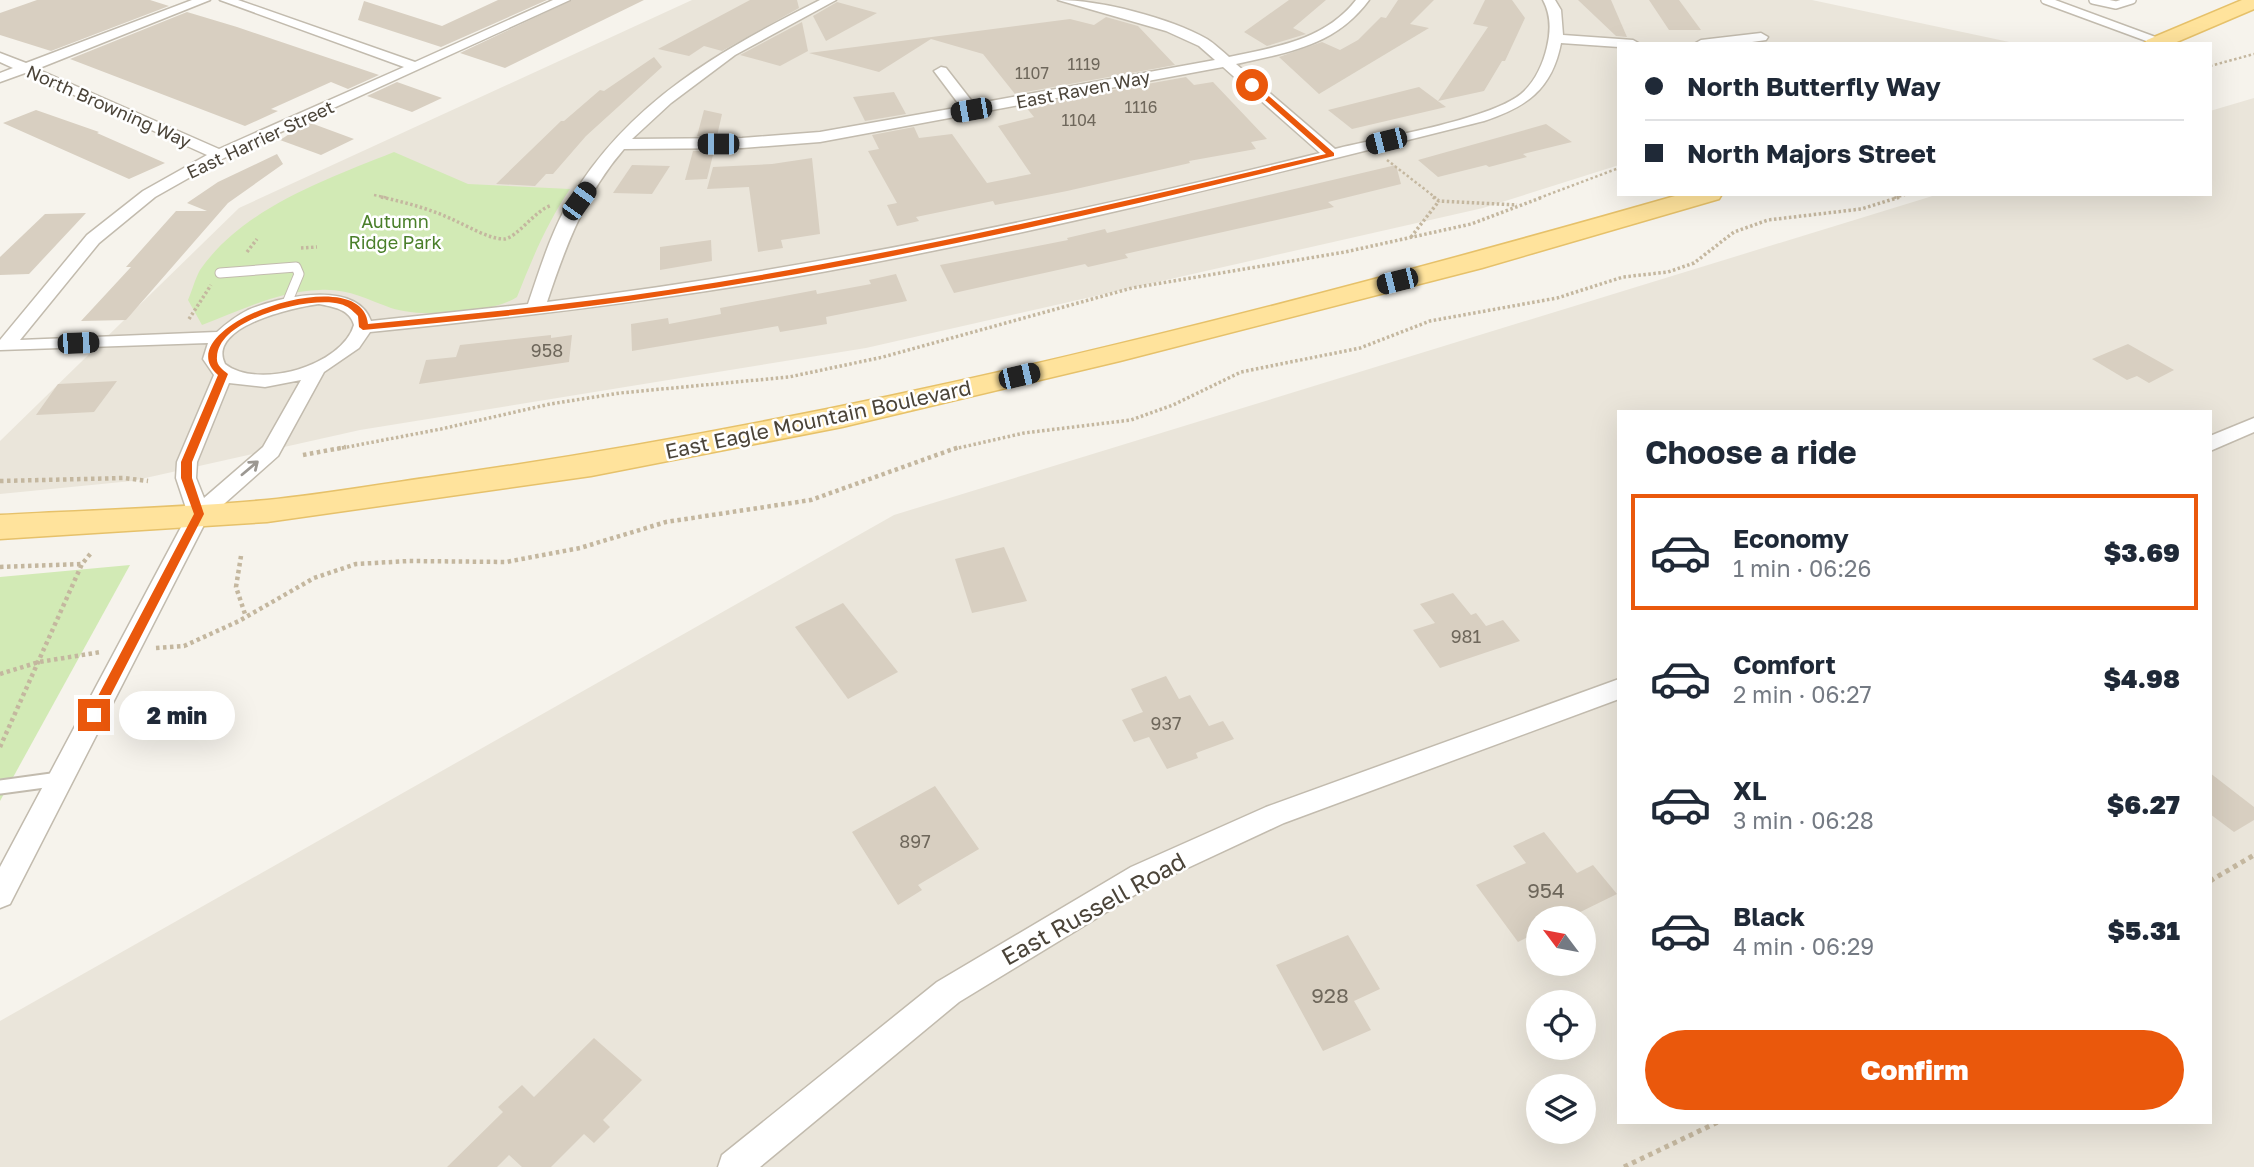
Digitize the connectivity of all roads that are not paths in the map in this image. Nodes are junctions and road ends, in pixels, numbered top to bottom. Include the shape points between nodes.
1 (204, 0) edge
2 (226, 0) edge
3 (564, 0) edge
4 (830, 0) edge
5 (1363, 0) edge
6 (1549, 0) edge
7 (2045, 0) edge
8 (2093, 0) edge
9 (2132, 0) edge
10 (1073, 1) edge
11 (2254, 2) edge
12 (1761, 37) dead end
13 (1557, 39) junction
14 (1718, 42) edge
15 (2154, 42) edge
16 (2159, 42) edge
17 (1617, 43) edge
18 (0, 57) edge
19 (1226, 62) junction
20 (417, 67) junction
21 (26, 69) junction
22 (941, 71) dead end
23 (0, 78) edge
24 (971, 110) junction
25 (620, 144) junction
26 (219, 155) junction
27 (1332, 155) junction
28 (1703, 196) edge
29 (220, 272) dead end
30 (287, 303) junction
31 (535, 310) junction
32 (363, 327) junction
33 (221, 337) junction
34 (5, 346) joint
35 (317, 368) junction
36 (223, 374) junction
37 (2254, 424) edge
38 (2212, 443) edge
39 (199, 514) junction
40 (0, 527) edge
41 (1617, 691) edge
42 (62, 778) junction
43 (0, 787) edge
44 (0, 895) edge
45 (734, 1167) edge

1 - 21 street
2 - 20 street
3 - 20 street, East Harrier Street
4 - 25 street via 731,52 668,98
5 - 19 street, East Raven Way via 1346,21 1320,36
6 - 13 street via 1558,21
7 - 15 lane
8 - 9 lane via 2116,5
10 - 19 street via 1180,31
11 - 16 main road
12 - 14 street
13 - 17 street
13 - 27 street via 1531,93 1510,108
18 - 21 street, North Browning Way
19 - 24 street, East Raven Way
19 - 27 street
20 - 26 street, East Harrier Street
21 - 23 street
21 - 26 street, North Browning Way
22 - 24 street
24 - 25 street, East Raven Way via 820,137
25 - 31 street via 579,201 558,242
26 - 34 street, East Harrier Street via 149,194 93,239
27 - 31 street via 825,267
28 - 39 main road, East Eagle Mountain Boulevard via 1120,352 842,417 551,471 267,511
29 - 30 lane via 296,267 299,274
30 - 32 street via 339,301 354,306 363,316
30 - 33 street via 248,317
31 - 32 street
32 - 35 street via 348,349
33 - 34 street
33 - 36 street via 212,358
35 - 36 street via 264,381
39 -> 35 street via 271,451
36 - 39 street via 187,462 186,478
37 - 38 street
39 - 40 main road, East Eagle Mountain Boulevard
39 - 42 street
41 - 45 street, East Russell Road via 1275,815 1141,876 948,992
42 - 43 lane
42 - 44 street

